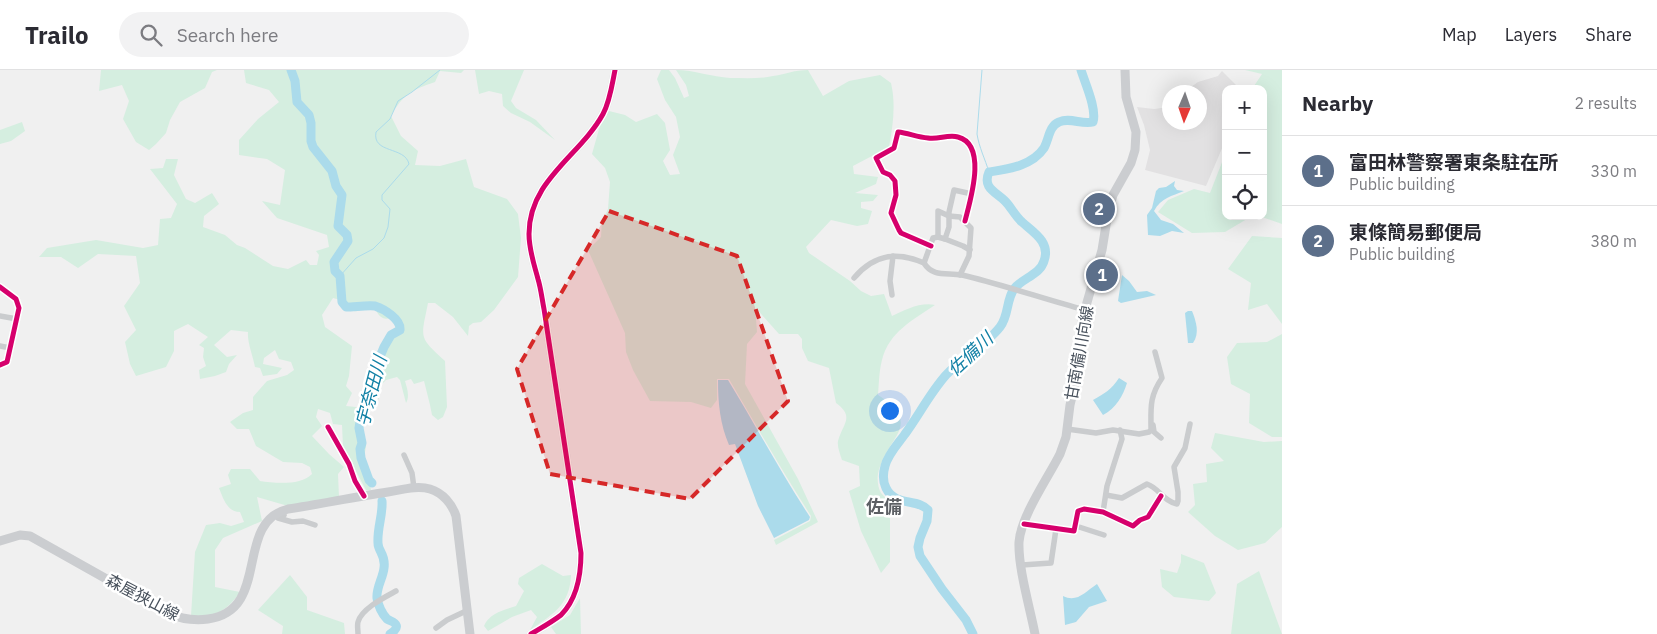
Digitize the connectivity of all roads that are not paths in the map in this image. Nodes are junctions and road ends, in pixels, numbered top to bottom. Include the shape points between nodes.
1 (615, 70) edge
2 (1125, 70) edge
3 (972, 194) junction
4 (949, 216) junction
5 (965, 221) junction
6 (942, 238) junction
7 (931, 246) junction
8 (970, 250) junction
9 (892, 256) junction
10 (924, 264) junction
11 (960, 275) junction
12 (854, 278) dead end
13 (0, 287) edge
14 (892, 295) dead end
15 (1085, 310) junction
16 (0, 316) edge
17 (17, 319) junction
18 (0, 346) edge
19 (10, 348) junction
20 (1155, 352) dead end
21 (0, 365) edge
22 (1151, 422) junction
23 (1190, 424) dead end
24 (328, 427) dead end
25 (1067, 429) junction
26 (1120, 430) junction
27 (1161, 438) dead end
28 (404, 455) dead end
29 (414, 488) junction
30 (364, 496) junction
31 (1106, 496) junction
32 (1161, 496) junction
33 (284, 510) junction
34 (1104, 512) junction
35 (1024, 524) junction
36 (316, 525) dead end
37 (1076, 526) junction
38 (1056, 529) junction
39 (1104, 535) dead end
40 (0, 541) edge
41 (1022, 565) junction
42 (396, 591) dead end
43 (466, 611) junction
44 (436, 628) dead end
45 (358, 634) edge
46 (470, 634) edge
47 (531, 634) edge
48 (1035, 634) edge

1 - 47 street via 603,114 541,191 530,226 530,249 544,309 581,554 572,601 560,615
2 - 15 main road, 甘南備川向線 via 1126,96 1136,132 1135,150 1110,204 1102,250
3 - 4 street via 954,190
3 - 5 street
3 - 7 street via 976,171 973,151 957,136 928,138 898,132 894,148 876,158 882,172 895,181 896,195 891,213 899,230
4 - 5 street
4 - 6 street via 949,227
4 - 6 street via 938,211
5 - 8 street via 971,228
6 - 7 street via 934,238
6 - 8 street
7 - 10 street
8 - 11 street
9 - 10 street via 911,258
9 - 12 street via 862,268
9 - 14 street
10 - 11 street via 937,274
11 - 15 street
13 - 17 street via 16,299 19,308
15 - 25 main road, 甘南備川向線 via 1079,368
16 - 17 street
17 - 19 street
18 - 19 street
19 - 21 street via 7,362
20 - 22 street via 1162,378 1152,398
22 - 26 street via 1151,430 1146,434
22 - 27 street via 1154,432
23 - 32 street via 1185,448 1174,468 1177,504
24 - 30 street
25 - 26 street via 1096,433
25 - 35 main road, 甘南備川向線 via 1060,454
26 - 31 street via 1122,439
28 - 29 street
29 - 30 main road, 森屋狭山線
29 - 43 main road, 森屋狭山線 via 438,492 454,512
30 - 33 main road, 森屋狭山線
31 - 32 street via 1122,498 1147,484
31 - 34 street
32 - 34 street via 1148,517 1133,526
33 - 36 street via 285,514 278,518
33 - 40 main road, 森屋狭山線 via 273,516 260,532 248,584 240,600 222,615 204,620 184,619 167,613 30,536 20,535
34 - 37 street via 1080,509
35 - 38 street
35 - 41 main road, 甘南備川向線 via 1019,542
37 - 38 street via 1074,531
37 - 39 street
38 - 41 street via 1051,563
41 - 48 main road, 甘南備川向線
42 - 45 street via 360,616
43 - 44 street
43 - 46 main road, 森屋狭山線

